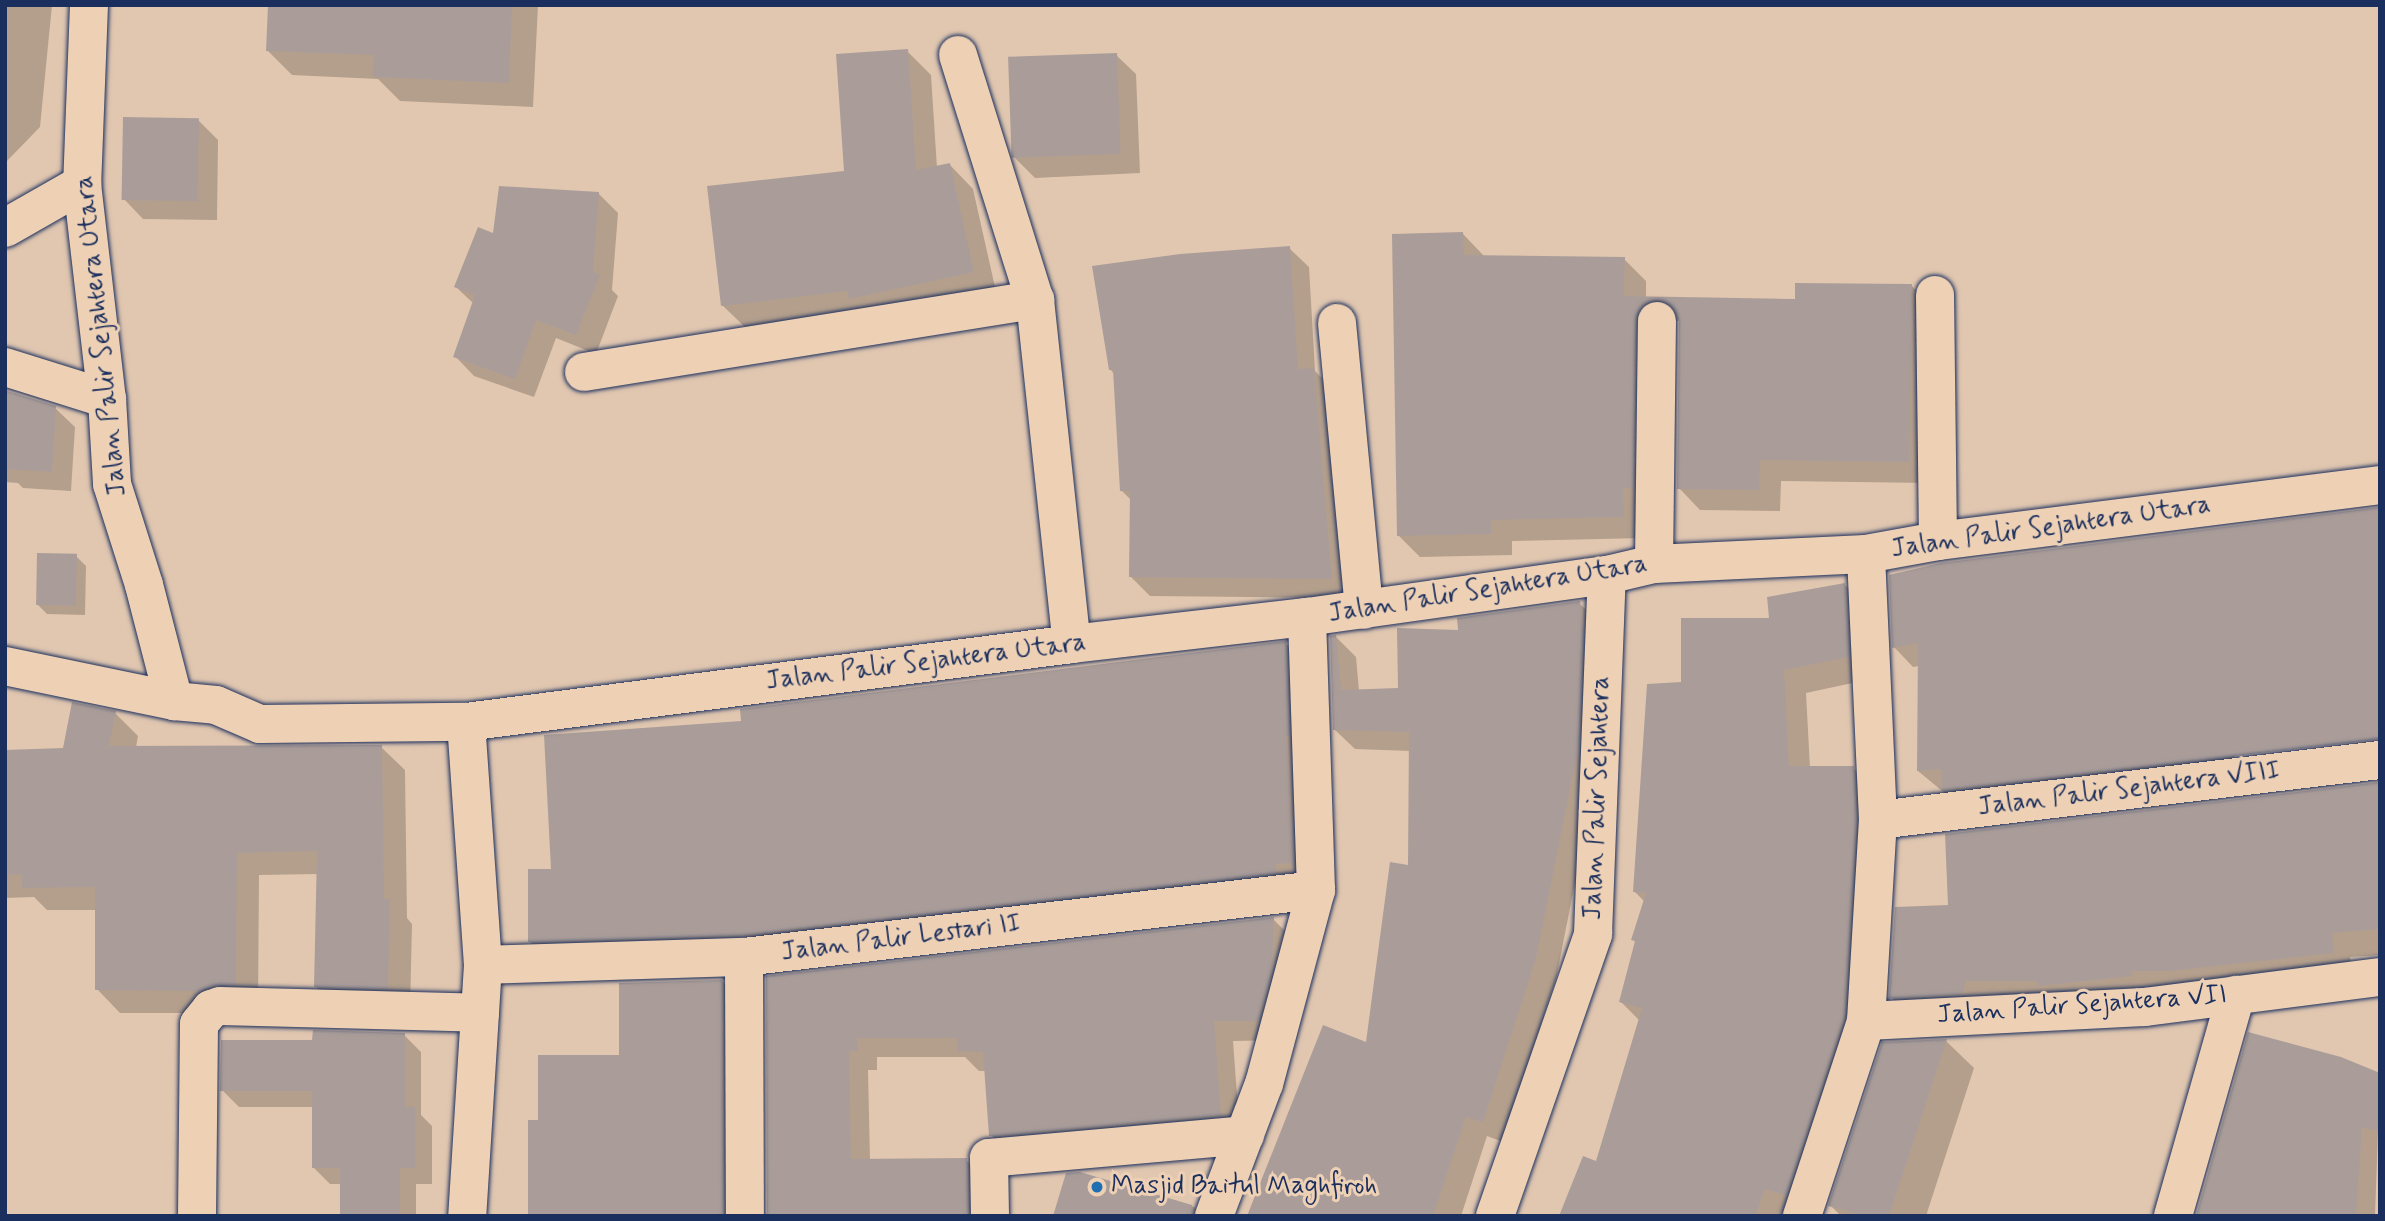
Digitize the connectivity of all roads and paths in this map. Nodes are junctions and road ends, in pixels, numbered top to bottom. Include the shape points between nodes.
1 (89, 5) edge
2 (958, 55) dead end
3 (82, 184) junction
4 (5, 228) edge
5 (1934, 295) dead end
6 (1035, 300) junction
7 (1657, 321) dead end
8 (1336, 323) dead end
9 (5, 367) edge
10 (584, 372) dead end
11 (107, 399) junction
12 (2380, 485) edge
13 (1938, 541) junction
14 (1866, 554) junction
15 (1654, 564) junction
16 (1607, 575) junction
17 (1364, 610) junction
18 (1307, 617) junction
19 (1072, 644) junction
20 (5, 666) edge
21 (174, 701) junction
22 (466, 722) junction
23 (2380, 760) edge
24 (1878, 820) junction
25 (1316, 890) junction
26 (744, 957) junction
27 (483, 965) junction
28 (2380, 977) edge
29 (2236, 995) junction
30 (480, 1013) junction
31 (1866, 1021) junction
32 (1245, 1135) junction
33 (197, 1216) edge
34 (467, 1216) edge
35 (745, 1216) edge
36 (990, 1216) edge
37 (1214, 1216) edge
38 (1495, 1216) edge
39 (1802, 1216) edge
40 (2173, 1216) edge

1 - 3 street, Jalan Palir Sejahtera Utara
2 - 6 street
3 - 4 street
3 - 11 street, Jalan Palir Sejahtera Utara
5 - 13 street
6 - 10 street
6 - 19 street
7 - 15 street
8 - 17 street
9 - 11 street
11 - 21 street, Jalan Palir Sejahtera Utara via 113,484
12 - 13 street, Jalan Palir Sejahtera Utara
13 - 14 street, Jalan Palir Sejahtera Utara
14 - 15 street, Jalan Palir Sejahtera Utara
14 - 24 street
15 - 16 street, Jalan Palir Sejahtera Utara
16 - 17 street, Jalan Palir Sejahtera Utara
16 - 38 street, Jalan Palir Sejahtera via 1592,934
17 - 18 street, Jalan Palir Sejahtera Utara
18 - 19 street, Jalan Palir Sejahtera Utara
18 - 25 street
19 - 22 street, Jalan Palir Sejahtera Utara
20 - 21 street
21 - 22 street, Jalan Palir Sejahtera Utara via 216,705 260,724
22 - 27 street
23 - 24 street, Jalan Palir Sejahtera VIII
24 - 31 street
25 - 26 street, Jalan Palir Lestari II
25 - 32 street via 1264,1084
26 - 27 street, Jalan Palir Lestari II
26 - 35 street
27 - 30 street
28 - 29 street, Jalan Palir Sejahtera VII
29 - 31 street, Jalan Palir Sejahtera VII via 2145,1007
29 - 40 street
30 - 33 street via 211,1009 199,1024
30 - 34 street
31 - 39 street
32 - 36 street via 989,1158
32 - 37 street

